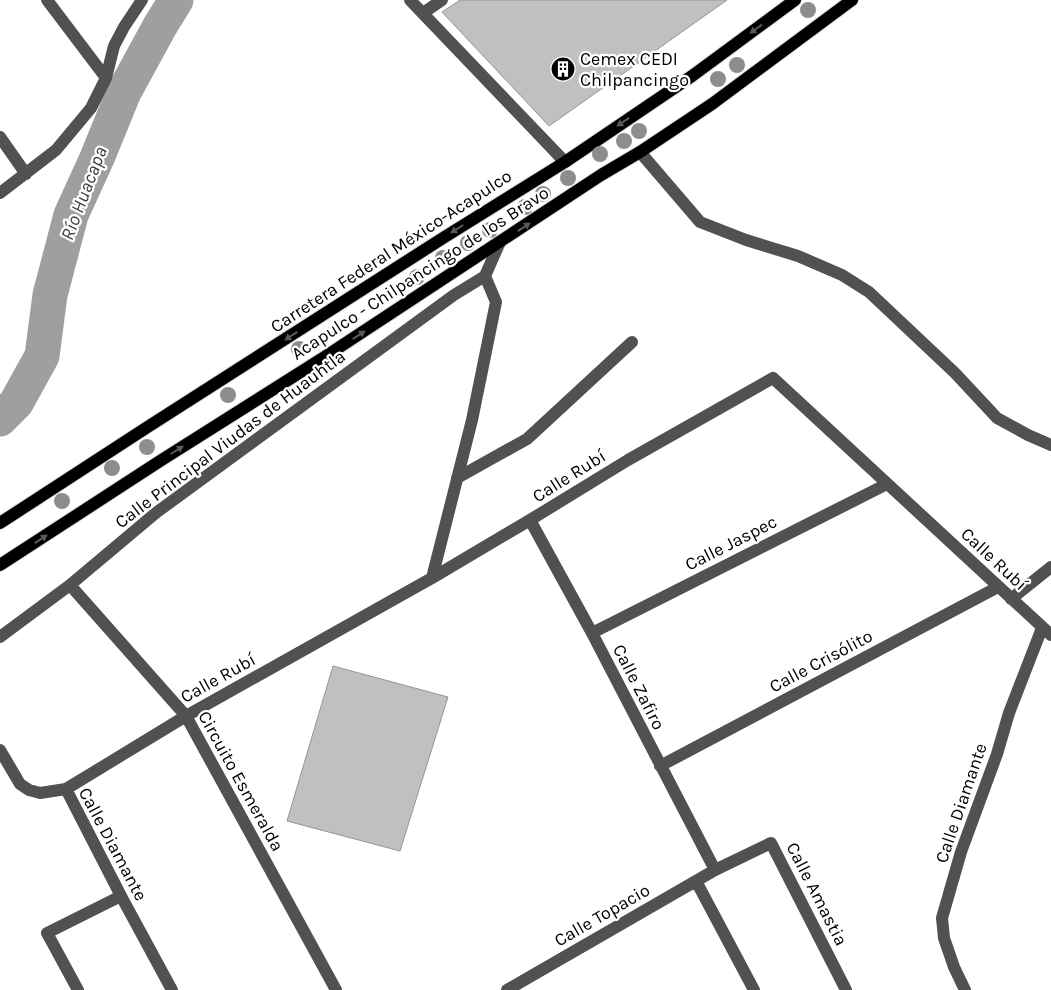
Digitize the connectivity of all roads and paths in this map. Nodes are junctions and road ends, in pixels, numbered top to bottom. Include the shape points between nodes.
1 (47, 0) edge
2 (142, 0) edge
3 (410, 0) edge
4 (442, 0) edge
5 (796, 0) edge
6 (852, 0) edge
7 (423, 13) junction
8 (106, 78) junction
9 (0, 137) edge
10 (640, 152) junction
11 (565, 162) junction
12 (26, 174) junction
13 (0, 193) edge
14 (500, 242) junction
15 (485, 276) junction
16 (632, 342) dead end
17 (1051, 445) edge
18 (456, 478) junction
19 (887, 484) junction
20 (530, 520) junction
21 (0, 523) edge
22 (0, 565) edge
23 (1051, 567) edge
24 (432, 578) junction
25 (70, 585) junction
26 (998, 587) junction
27 (1011, 599) junction
28 (1046, 632) edge
29 (592, 633) junction
30 (0, 637) edge
31 (186, 716) junction
32 (0, 750) edge
33 (660, 766) junction
34 (66, 789) junction
35 (716, 870) junction
36 (696, 881) junction
37 (121, 896) junction
38 (78, 990) edge
39 (172, 990) edge
40 (336, 990) edge
41 (507, 990) edge
42 (754, 990) edge
43 (846, 990) edge
44 (965, 990) edge

1 - 8 street
2 - 8 street via 114,46
3 - 7 street
4 - 7 street
5 -> 11 main road, Carretera Federal México-Acapulco via 692,76
6 - 10 main road, Acapulco - Chilpancingo de los Bravo via 712,104
7 - 11 street
8 - 12 street via 91,108 56,150
9 - 12 street
14 -> 10 main road, Acapulco - Chilpancingo de los Bravo
10 - 17 street via 700,222 798,256 842,275 869,292 955,373 997,418
11 -> 21 main road, Carretera Federal México-Acapulco
12 - 13 street
14 - 15 street
22 -> 14 main road, Acapulco - Chilpancingo de los Bravo
15 - 18 street via 496,302 472,420
15 - 25 street, Calle Principal Viudas de Huauhtla via 454,295 157,512
16 - 18 street via 527,439
18 - 24 street
19 - 20 street, Calle Rubí via 773,378
19 - 26 street, Calle Rubí
19 - 29 street, Calle Jaspec
20 - 24 street, Calle Rubí
20 - 29 street, Calle Zafiro
23 - 27 street
24 - 31 street, Calle Rubí
25 - 30 street, Calle Principal Viudas de Huauhtla
25 - 31 street, Circuito Esmeralda
26 - 27 street, Calle Rubí
26 - 33 street, Calle Crisólito
27 - 28 street, Calle Rubí
28 - 44 street, Calle Diamante via 1009,713 942,918 944,938
29 - 33 street, Calle Zafiro
31 - 34 street, Calle Rubí
31 - 40 street, Circuito Esmeralda
32 - 34 street, Calle Diamante via 20,784 29,790 40,793
33 - 35 street, Calle Zafiro
34 - 37 street, Calle Diamante
35 - 36 street, Calle Topacio
35 - 43 street, Calle Amastia via 771,843
36 - 41 street, Calle Topacio
36 - 42 street
37 - 38 street via 46,932
37 - 39 street, Calle Diamante

